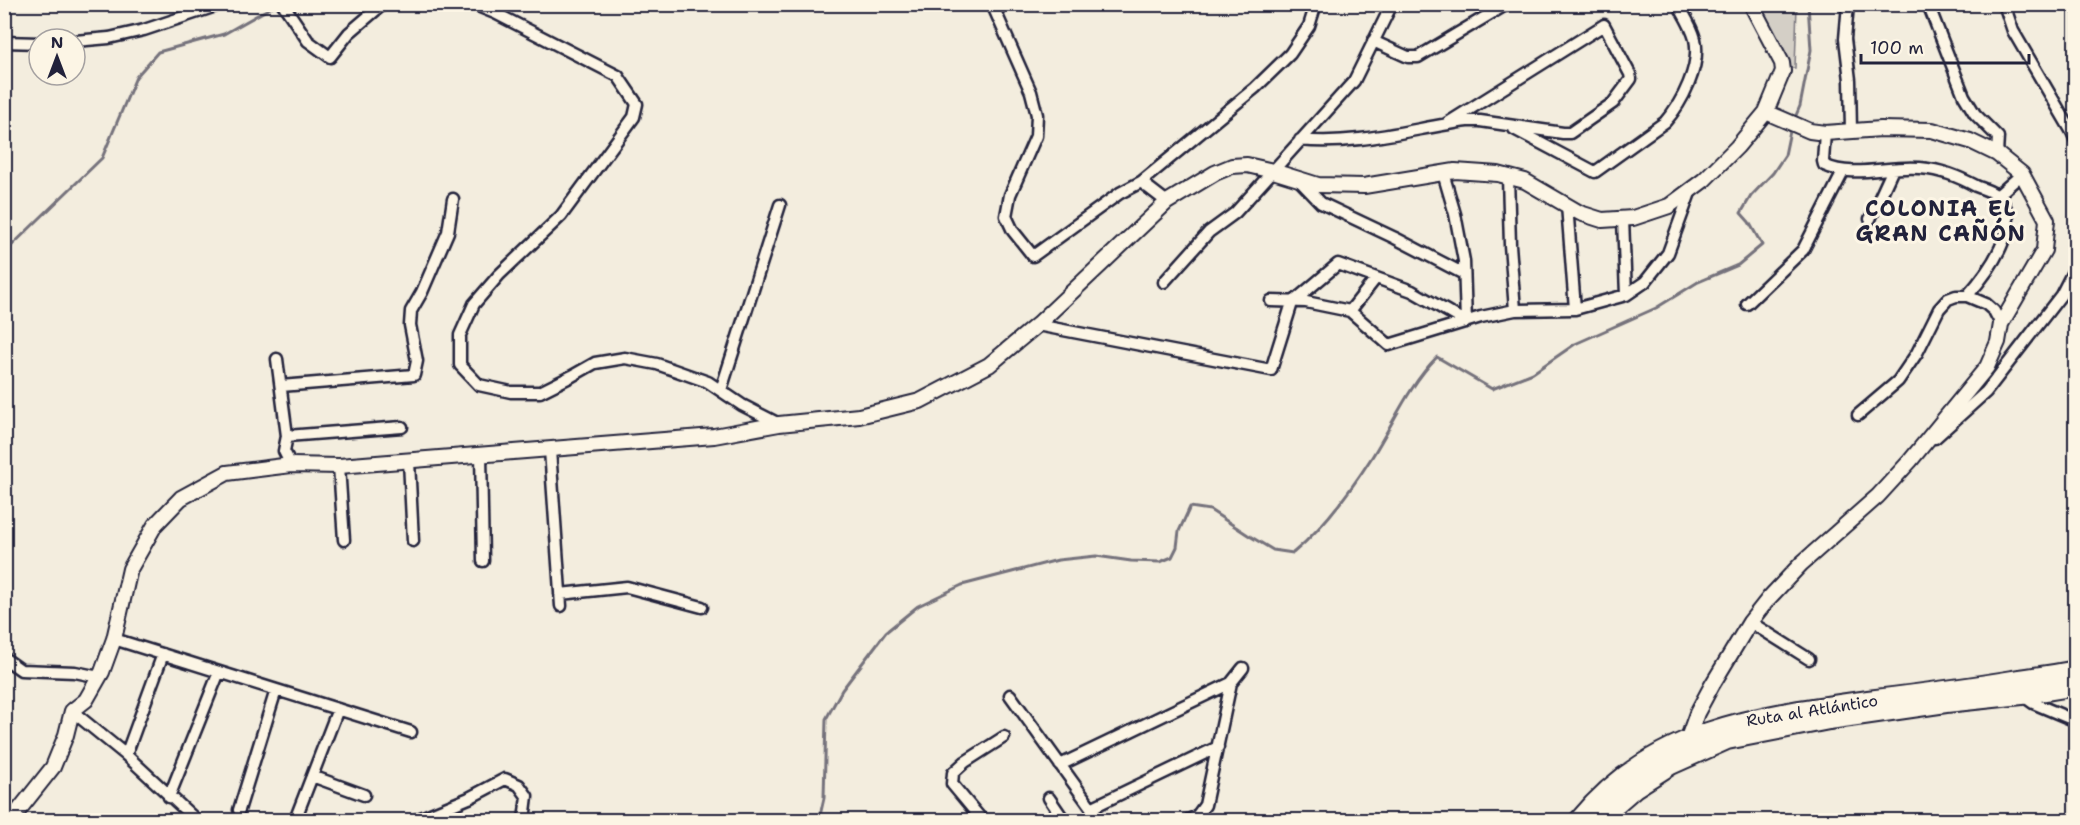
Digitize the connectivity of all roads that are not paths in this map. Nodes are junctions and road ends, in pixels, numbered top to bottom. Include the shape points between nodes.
1 (222, 4) edge
2 (383, 4) edge
3 (474, 4) edge
4 (992, 4) edge
5 (1316, 4) edge
6 (1392, 4) edge
7 (1507, 4) edge
8 (1678, 4) edge
9 (1751, 4) edge
10 (1848, 4) edge
11 (1928, 4) edge
12 (2004, 4) edge
13 (284, 7) edge
14 (87, 40) edge
15 (1373, 41) junction
16 (4, 42) edge
17 (27, 43) edge
18 (1770, 114) junction
19 (1446, 124) junction
20 (1506, 125) junction
21 (1851, 131) junction
22 (1825, 133) junction
23 (2074, 134) edge
24 (1300, 140) junction
25 (1997, 154) junction
26 (1893, 169) junction
27 (1273, 171) junction
28 (1843, 172) junction
29 (1443, 173) junction
30 (2022, 174) junction
31 (1508, 177) junction
32 (1299, 179) junction
33 (1141, 182) junction
34 (1692, 190) junction
35 (1997, 196) junction
36 (453, 199) dead end
37 (1167, 202) junction
38 (780, 205) dead end
39 (1567, 205) junction
40 (1623, 219) junction
41 (1870, 219) dead end
42 (2076, 266) edge
43 (1464, 274) junction
44 (1376, 278) junction
45 (1164, 282) dead end
46 (1626, 295) junction
47 (1967, 296) junction
48 (1271, 301) dead end
49 (1292, 303) junction
50 (1747, 304) dead end
51 (1575, 309) junction
52 (1515, 310) junction
53 (1350, 311) junction
54 (1466, 322) junction
55 (2001, 324) junction
56 (1037, 325) junction
57 (277, 359) dead end
58 (281, 386) junction
59 (721, 390) junction
60 (1858, 415) dead end
61 (779, 424) junction
62 (402, 427) dead end
63 (287, 436) junction
64 (550, 450) junction
65 (481, 454) junction
66 (409, 461) junction
67 (1910, 461) junction
68 (291, 465) junction
69 (339, 466) junction
70 (344, 540) dead end
71 (413, 541) dead end
72 (483, 561) dead end
73 (560, 594) junction
74 (561, 606) dead end
75 (702, 607) dead end
76 (1750, 622) junction
77 (114, 639) junction
78 (163, 654) junction
79 (4, 658) edge
80 (1809, 658) dead end
81 (1243, 668) dead end
82 (2076, 670) edge
83 (219, 672) junction
84 (99, 677) junction
85 (1231, 683) junction
86 (2076, 686) edge
87 (276, 690) junction
88 (1010, 695) dead end
89 (2022, 695) junction
90 (338, 709) junction
91 (72, 711) junction
92 (2076, 721) edge
93 (411, 732) dead end
94 (1004, 737) dead end
95 (1688, 738) junction
96 (1218, 747) junction
97 (126, 755) junction
98 (1060, 765) junction
99 (312, 776) junction
100 (364, 795) dead end
101 (169, 796) junction
102 (1049, 798) dead end
103 (239, 810) dead end
104 (1093, 816) edge
105 (11, 820) edge
106 (196, 820) edge
107 (295, 820) edge
108 (416, 820) edge
109 (524, 820) edge
110 (982, 820) edge
111 (1064, 820) edge
112 (1188, 820) edge
113 (1579, 820) edge
114 (1599, 820) edge

1 - 14 street via 144,30
2 - 13 street via 349,33 330,57 308,41
3 - 59 street via 618,76 637,104 634,117 561,216 474,304 460,335 460,365 479,385 511,392 540,392 594,363 626,358 657,364
4 - 33 street via 1031,92 1037,115 1036,136 1010,195 1006,216 1033,256
5 - 33 street via 1309,26 1290,54
6 - 15 street
7 - 15 street via 1418,57 1407,57
8 - 20 street via 1696,45 1694,66 1680,100 1665,122 1595,172
9 - 18 street via 1782,63
10 - 21 street via 1845,39
11 - 25 street via 1964,96 1998,137
12 - 23 street via 2013,31
15 - 24 street via 1354,81
16 - 17 street
18 - 22 street via 1810,131
18 - 34 street
19 - 20 street via 1474,121
19 - 20 street via 1604,25 1630,74 1613,103 1563,134
19 - 24 street via 1326,143
21 - 22 street
21 - 25 street via 1932,130
22 - 28 street via 1824,165
24 - 27 street
25 - 30 street
26 - 28 street
26 - 35 street via 1950,173
26 - 41 street
27 - 32 street
27 - 37 street via 1232,166
27 - 45 street
28 - 50 street via 1803,250
29 - 31 street
29 - 32 street via 1364,186 1318,185
29 - 43 street via 1455,214
30 - 35 street
30 - 55 street via 2047,220 2044,250
31 - 39 street via 1525,181
31 - 52 street
32 - 43 street via 1321,203
33 - 37 street
34 - 40 street via 1669,206
34 - 46 street via 1668,254 1645,282
35 - 47 street via 2007,210 2008,222 1999,253
36 - 58 street via 448,232 411,311 417,361 414,375
37 - 56 street
38 - 59 street
39 - 40 street via 1602,220
39 - 51 street
40 - 46 street
42 - 67 street via 2061,295 1986,392
43 - 54 street
44 - 49 street via 1338,264
44 - 53 street
44 - 54 street via 1412,291
46 - 51 street
47 - 55 street via 1986,304
47 - 60 street via 1948,299 1898,381
48 - 49 street
49 - 53 street
49 - 56 street via 1271,370
51 - 52 street
52 - 54 street
53 - 54 street via 1389,345
55 - 67 street via 1987,367
56 - 61 street via 989,365 920,401 859,416
57 - 58 street
58 - 63 street
59 - 61 street
61 - 64 street via 714,436
62 - 63 street
63 - 68 street via 284,451
64 - 65 street
64 - 73 street
65 - 66 street
65 - 72 street
66 - 69 street
66 - 71 street
67 - 76 street via 1878,496 1801,564
68 - 69 street
68 - 77 street via 227,473 181,498 155,525 130,569
69 - 70 street
73 - 74 street
73 - 75 street via 627,587
76 - 80 street
76 - 95 street via 1702,703
77 - 78 street
77 - 84 street
78 - 83 street
78 - 97 street
79 - 84 street via 21,670
81 - 85 street
82 - 95 highway, Ruta al Atlántico via 1786,711
83 - 87 street
83 - 101 street
84 - 91 street via 86,700
85 - 96 street
85 - 98 street
86 - 89 highway, Ruta al Atlántico
87 - 90 street
87 - 103 street
88 - 98 street
89 - 92 street
89 - 114 highway, Ruta al Atlántico via 1830,720 1727,740 1671,765 1635,788
90 - 93 street
90 - 99 street
91 - 97 street
91 - 105 street via 53,767
94 - 110 street via 953,773 952,784
95 - 113 highway, Ruta al Atlántico via 1613,784
96 - 104 street
96 - 112 street via 1205,805
97 - 101 street
98 - 104 street
99 - 100 street
99 - 107 street
101 - 106 street
102 - 111 street
108 - 109 street via 505,779 519,785 527,796

